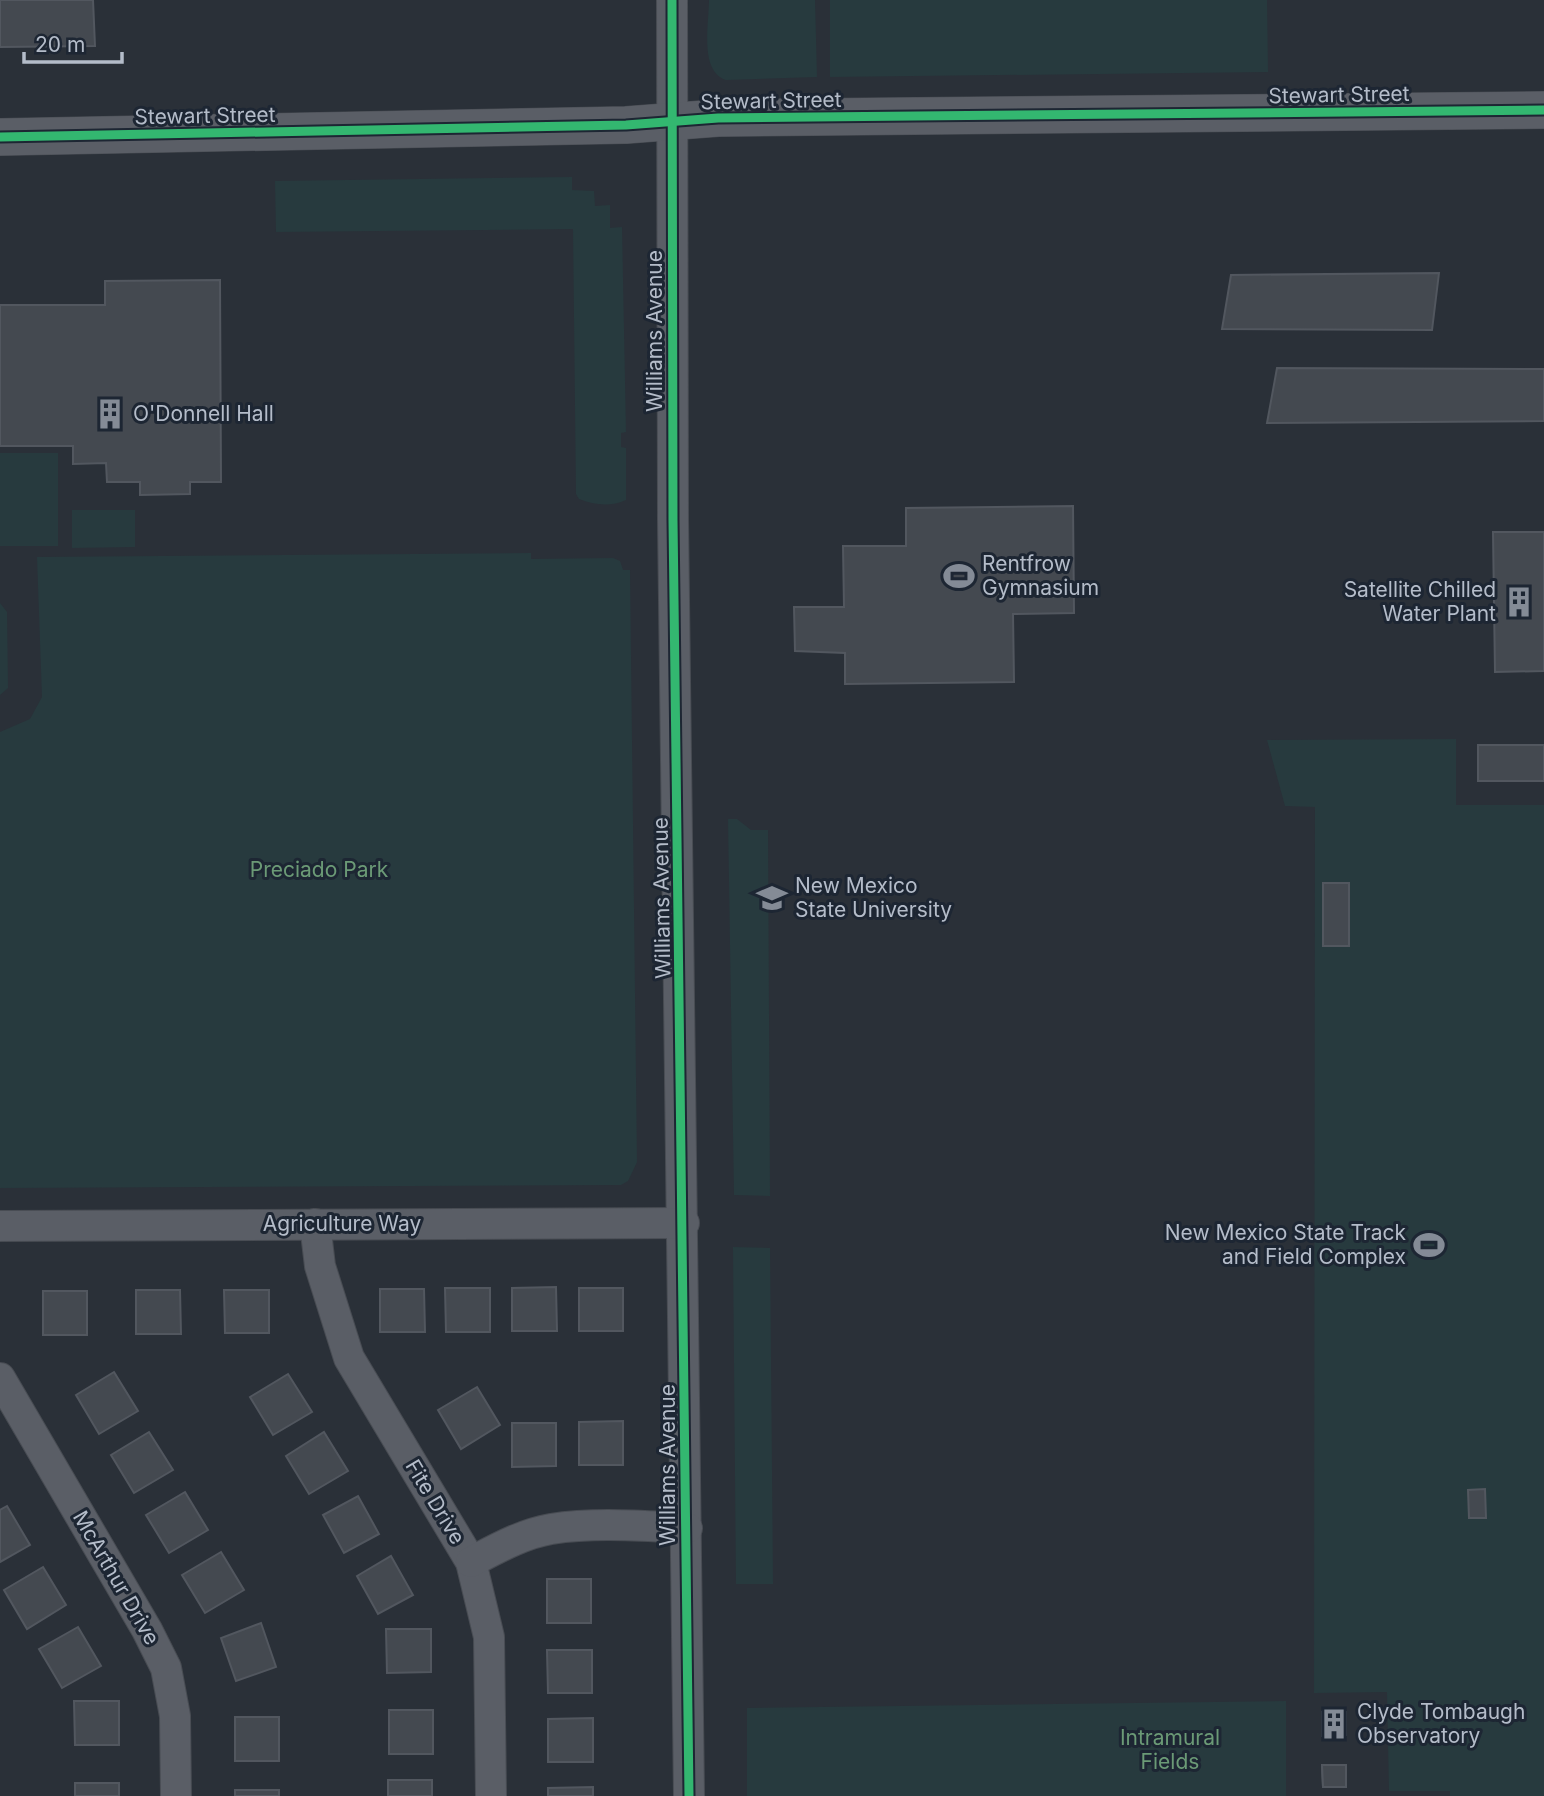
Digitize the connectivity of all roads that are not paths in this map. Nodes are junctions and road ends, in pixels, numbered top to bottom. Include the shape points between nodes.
1 (672, 0) edge
2 (1544, 110) edge
3 (671, 122) junction
4 (0, 137) edge
5 (684, 1223) junction
6 (315, 1224) junction
7 (0, 1226) edge
8 (0, 1378) edge
9 (687, 1528) junction
10 (471, 1562) junction
11 (176, 1796) edge
12 (491, 1796) edge
13 (688, 1796) edge

1 - 3 street, Williams Avenue
2 - 3 street, Stewart Street
3 - 4 street, Stewart Street
3 - 5 street, Williams Avenue
5 - 6 street, Agriculture Way
5 - 9 street, Williams Avenue
6 - 7 street, Agriculture Way
6 - 10 street, Fite Drive via 320,1266 349,1358
8 - 11 street, McArthur Drive via 166,1668 175,1716
9 - 10 street via 550,1529 509,1542
9 - 13 street, Williams Avenue
10 - 12 street, Fite Drive via 489,1637

